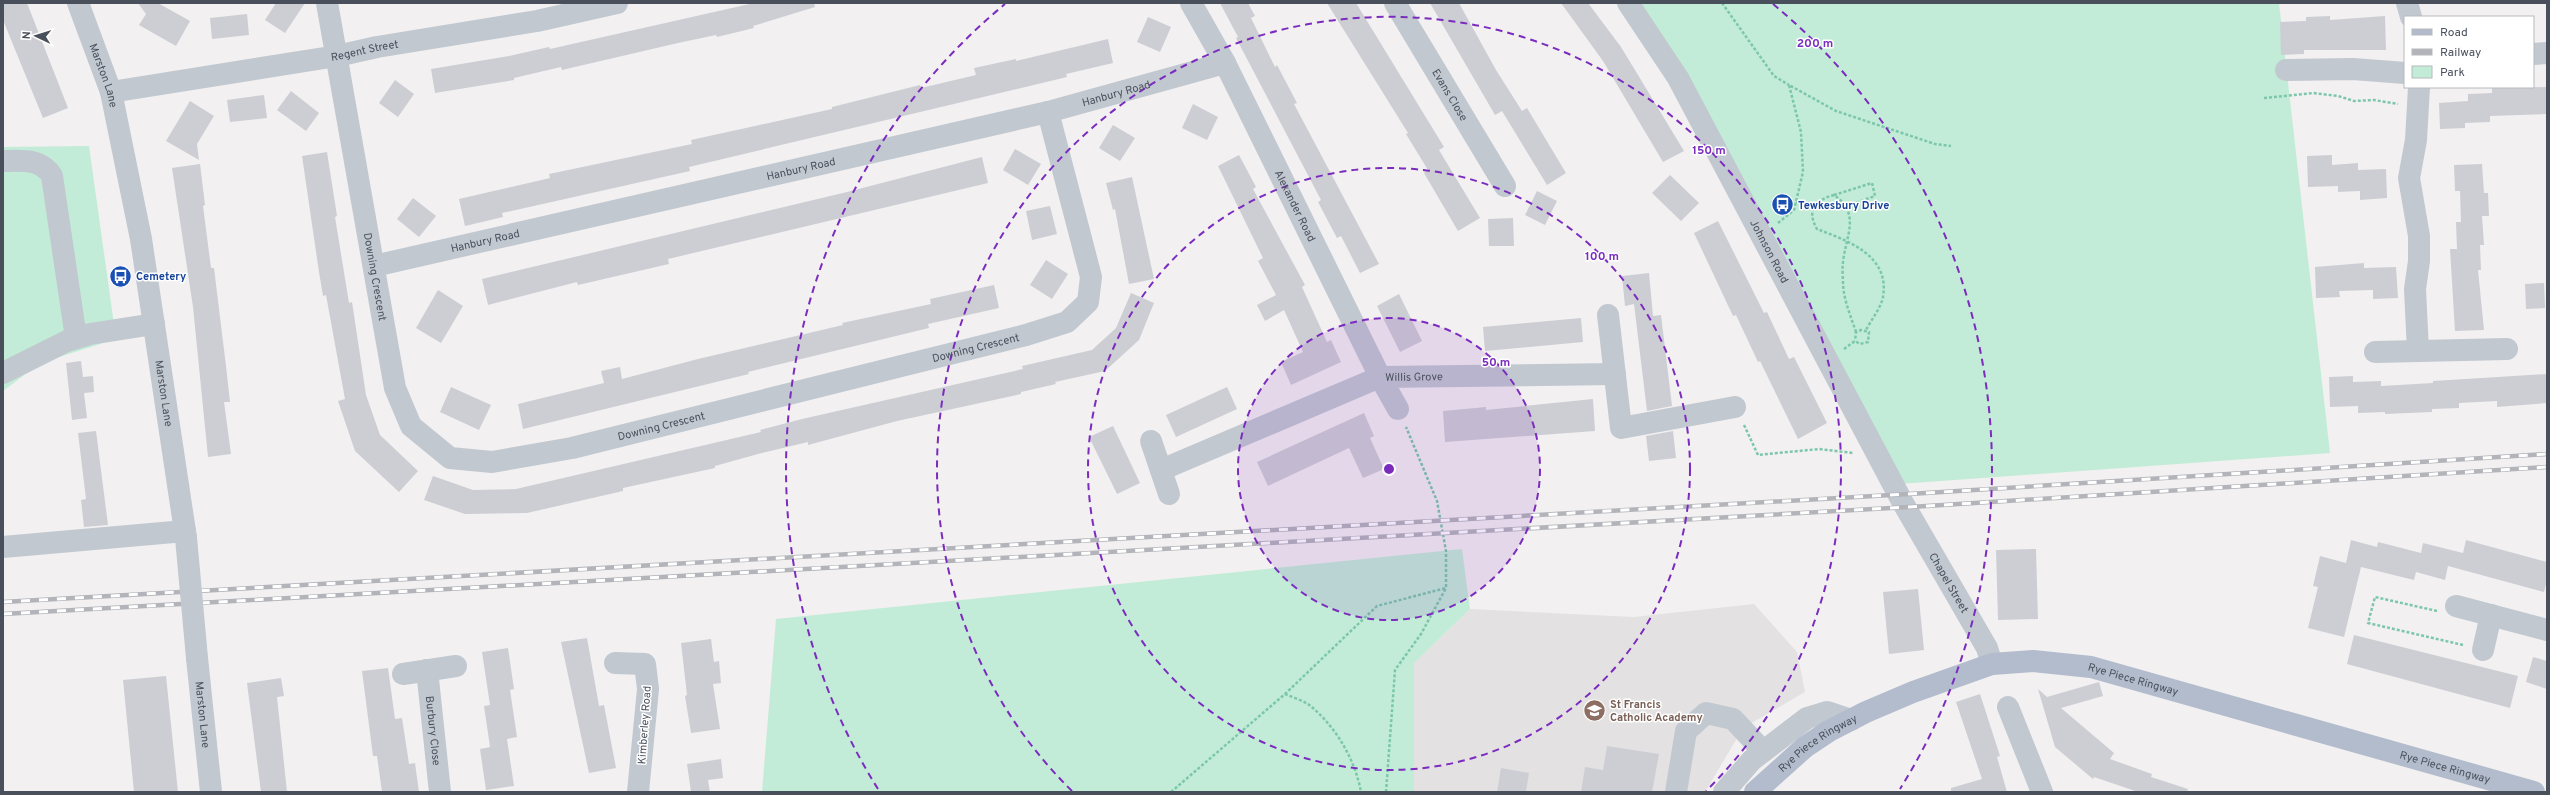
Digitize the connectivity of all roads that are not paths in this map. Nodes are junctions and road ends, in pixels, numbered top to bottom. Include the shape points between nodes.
1 (78, 3) edge
2 (326, 3) edge
3 (617, 3) edge
4 (1190, 3) edge
5 (1395, 3) edge
6 (1628, 3) edge
7 (2407, 3) edge
8 (2411, 16) edge
9 (2547, 53) edge
10 (2534, 54) edge
11 (337, 56) junction
12 (1225, 63) junction
13 (2286, 70) dead end
14 (2404, 73) edge
15 (2420, 88) edge
16 (111, 92) junction
17 (1048, 112) junction
18 (3, 161) edge
19 (1505, 186) dead end
20 (374, 266) junction
21 (1608, 315) dead end
22 (154, 324) junction
23 (76, 338) junction
24 (2507, 349) dead end
25 (2418, 351) junction
26 (2375, 352) dead end
27 (3, 373) edge
28 (1615, 374) junction
29 (1380, 377) junction
30 (1735, 407) road end
31 (1398, 410) road end
32 (1151, 441) dead end
33 (1161, 470) junction
34 (1169, 494) dead end
35 (1903, 503) joint
36 (186, 534) junction
37 (3, 547) edge
38 (2456, 606) road end
39 (2491, 615) junction
40 (2547, 630) edge
41 (2483, 650) road end
42 (615, 663) dead end
43 (1992, 664) junction
44 (456, 666) dead end
45 (427, 670) junction
46 (403, 674) dead end
47 (2008, 707) dead end
48 (1851, 720) junction
49 (1763, 751) junction
50 (211, 792) edge
51 (440, 792) edge
52 (638, 792) edge
53 (1676, 792) edge
54 (1724, 792) edge
55 (1755, 792) edge
56 (2042, 792) edge
57 (2534, 792) edge

1 - 16 street, Marston Lane
2 - 11 street, Downing Crescent
3 - 11 street, Regent Street via 537,21
4 - 12 street, Alexander Road
5 - 19 street, Evans Close
6 - 35 street, Johnson Road via 1678,78
7 - 8 street
9 - 10 street
11 - 16 street, Regent Street
11 - 20 street, Downing Crescent
12 - 17 street, Hanbury Road
12 - 29 street, Alexander Road
13 - 14 street via 2353,69
15 - 25 street via 2416,140 2409,178 2419,236 2415,289
16 - 22 street, Marston Lane via 141,239
17 - 20 street, Hanbury Road
17 - 20 street, Downing Crescent via 1091,277 1088,302 1067,322 1019,337 572,448 492,462 450,458 411,426 395,388
18 - 23 street via 34,162 47,168 52,176
21 - 28 street
22 - 23 street
22 - 36 street, Marston Lane
23 - 27 street
24 - 25 street
25 - 26 street
28 - 29 street, Willis Grove
28 - 30 street via 1621,428
29 - 31 street, Alexander Road
29 - 33 street, Willis Grove
32 - 33 street
33 - 34 street
35 - 43 street, Chapel Street via 1987,648
36 - 37 street
36 - 50 street, Marston Lane, bridge
38 - 39 street
39 - 40 street
39 - 41 street
42 - 52 street, Kimberley Road via 645,664 648,689
43 - 48 main road, Rye Piece Ringway via 1913,692
43 - 57 main road, Rye Piece Ringway via 2033,661 2091,668
44 - 45 street
45 - 46 street
45 - 51 street, Burbury Close
47 - 56 street
48 - 49 street via 1827,712 1807,718
48 - 55 main road, Rye Piece Ringway via 1805,747
49 - 53 street via 1733,719 1706,713 1686,731
49 - 54 street

